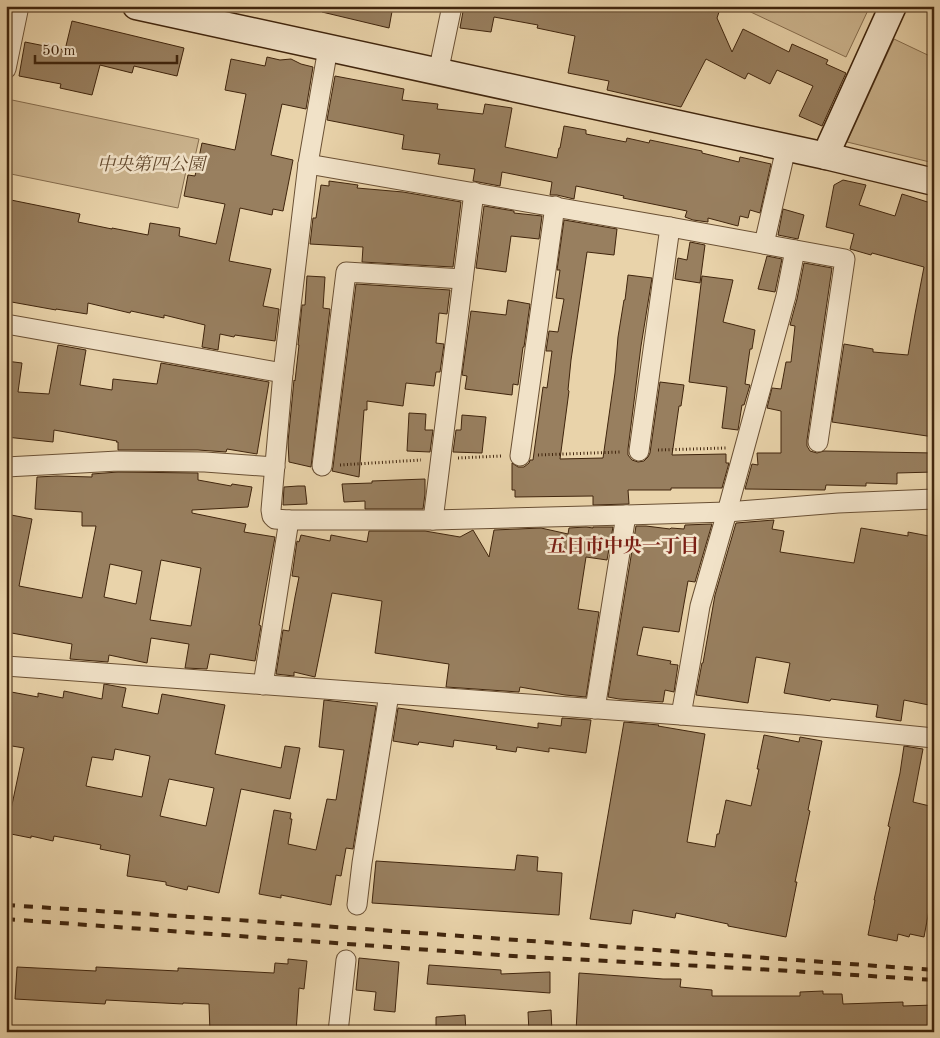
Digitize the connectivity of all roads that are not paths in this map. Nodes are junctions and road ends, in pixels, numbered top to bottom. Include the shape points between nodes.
1 (18, 6) edge
2 (136, 6) edge
3 (452, 6) edge
4 (893, 6) edge
5 (328, 48) junction
6 (6, 69) edge
7 (438, 73) junction
8 (786, 148) junction
9 (826, 156) junction
10 (308, 164) junction
11 (934, 182) edge
12 (474, 192) junction
13 (555, 206) junction
14 (670, 227) junction
15 (764, 244) junction
16 (795, 250) junction
17 (463, 279) junction
18 (6, 324) edge
19 (284, 372) junction
20 (818, 442) dead end
21 (640, 451) dead end
22 (520, 456) dead end
23 (322, 466) dead end
24 (6, 467) edge
25 (275, 467) junction
26 (934, 499) edge
27 (727, 512) junction
28 (626, 515) junction
29 (289, 520) junction
30 (433, 520) junction
31 (6, 666) edge
32 (263, 685) junction
33 (389, 694) junction
34 (595, 710) junction
35 (680, 715) junction
36 (934, 738) edge
37 (357, 905) dead end
38 (346, 960) dead end
39 (338, 1032) edge

1 - 6 street
2 - 5 street
3 - 7 street
4 - 9 street
5 - 7 street
5 - 10 street
7 - 8 street
8 - 9 street
8 - 15 street
9 - 11 street
10 - 12 street
10 - 19 street
12 - 13 street
12 - 17 street
13 - 14 street
13 - 22 street
14 - 15 street
14 - 21 street
15 - 16 street
16 - 20 street via 845,260
16 - 27 street via 786,296
17 - 23 street via 346,272
17 - 30 street
18 - 19 street
19 - 25 street
24 - 25 street via 118,462 205,462
25 - 29 street via 272,516
26 - 27 street
27 - 28 street
27 - 35 street via 700,606
28 - 30 street
28 - 34 street
29 - 30 street
29 - 32 street
31 - 32 street
32 - 33 street
33 - 34 street
33 - 37 street
34 - 35 street
35 - 36 street
38 - 39 street

